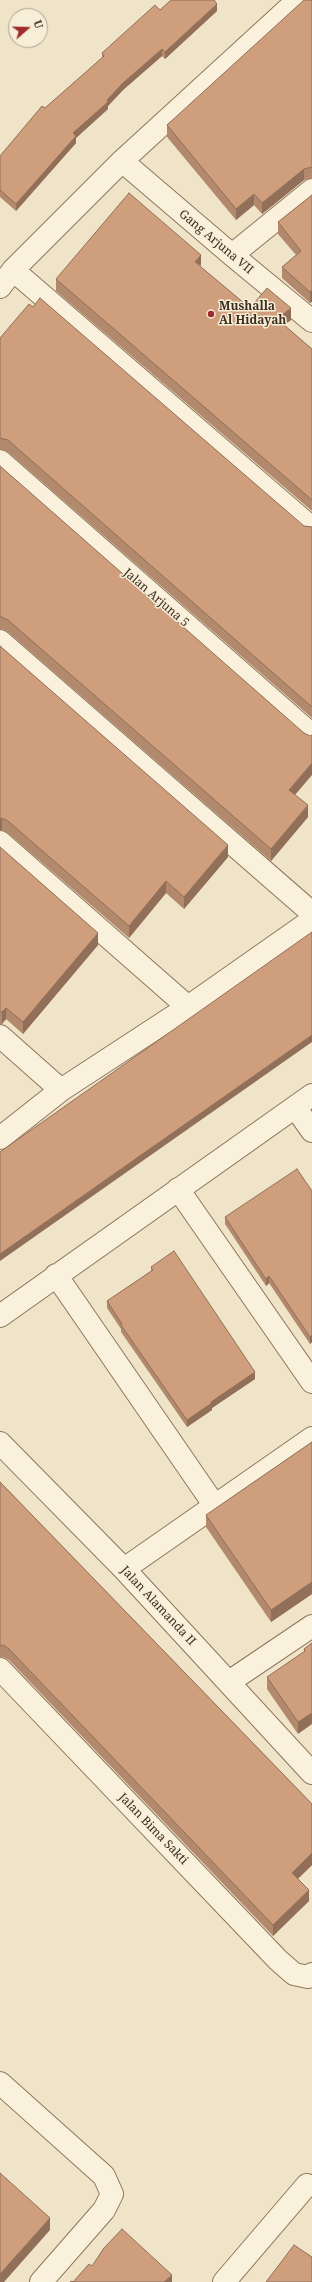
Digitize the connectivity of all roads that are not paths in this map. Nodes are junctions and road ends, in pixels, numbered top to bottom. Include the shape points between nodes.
1 (298, 0) edge
2 (122, 161) junction
3 (312, 190) edge
4 (232, 255) junction
5 (6, 278) edge
6 (312, 321) edge
7 (0, 461) edge
8 (312, 528) edge
9 (0, 641) edge
10 (312, 735) edge
11 (0, 842) edge
12 (312, 913) edge
13 (312, 920) edge
14 (188, 1007) junction
15 (0, 1036) edge
16 (61, 1090) junction
17 (304, 1101) edge
18 (312, 1131) edge
19 (0, 1138) edge
20 (178, 1189) junction
21 (56, 1275) junction
22 (0, 1316) edge
23 (312, 1382) edge
24 (312, 1438) edge
25 (0, 1443) edge
26 (215, 1506) junction
27 (124, 1569) junction
28 (312, 1626) edge
29 (0, 1669) edge
30 (229, 1682) junction
31 (312, 1773) edge
32 (312, 1974) edge
33 (3, 2092) edge
34 (307, 2185) dead end
35 (41, 2282) edge
36 (224, 2282) edge

1 - 2 street
2 - 4 street, Gang Arjuna VII
2 - 5 street
3 - 4 street
4 - 6 street, Gang Arjuna VII
5 - 8 street
7 - 10 street, Jalan Arjuna 5
9 - 12 street
11 - 14 street
13 - 14 street
14 - 16 street
15 - 16 street
16 - 19 street
17 - 18 street
17 - 20 street
20 - 21 street
20 - 23 street
21 - 22 street
21 - 26 street
24 - 26 street
25 - 27 street, Jalan Alamanda II
26 - 27 street
27 - 30 street, Jalan Alamanda II
28 - 30 street
29 - 32 street, Jalan Bima Sakti via 278,1960 294,1974 308,1977
30 - 31 street, Jalan Alamanda II
33 - 35 street via 104,2176 112,2194 104,2210
34 - 36 street

